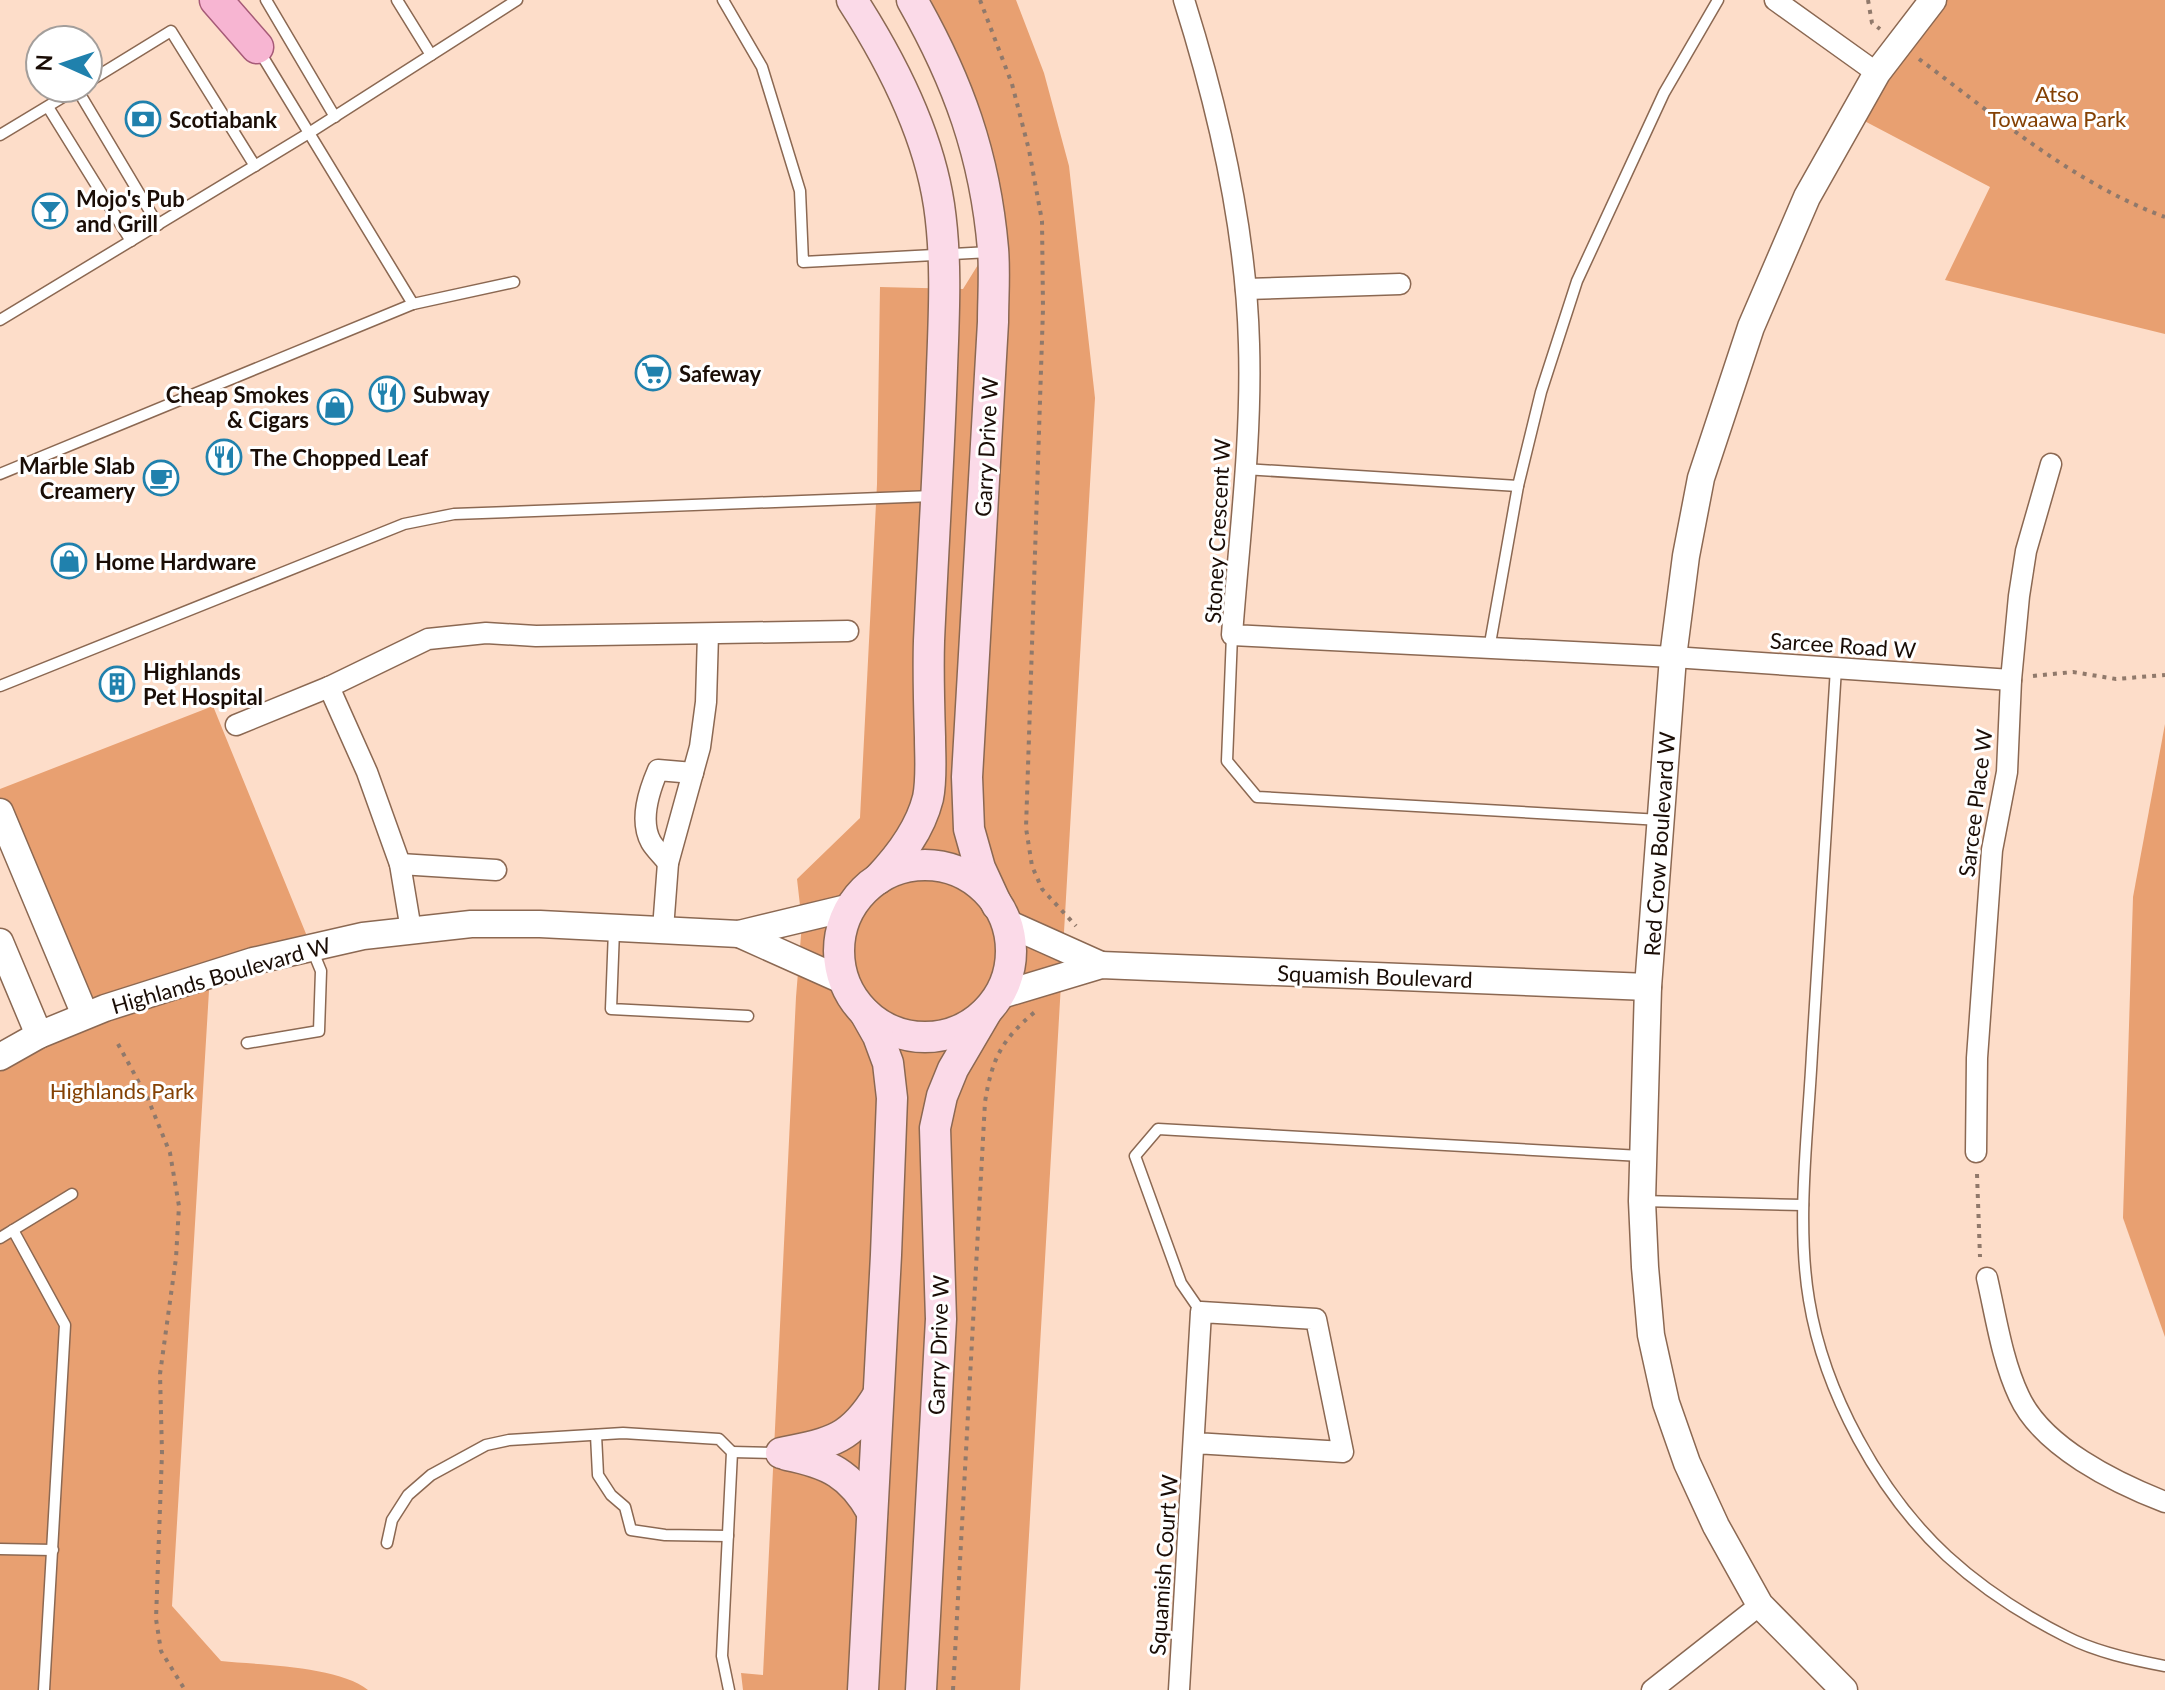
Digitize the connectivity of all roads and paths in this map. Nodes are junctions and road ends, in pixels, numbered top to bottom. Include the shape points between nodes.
1 (216, 0) edge
2 (234, 0) edge
3 (266, 0) edge
4 (397, 0) edge
5 (517, 0) edge
6 (723, 0) edge
7 (852, 0) edge
8 (912, 0) edge
9 (980, 0) edge
10 (1184, 0) edge
11 (1718, 0) edge
12 (1775, 0) edge
13 (1868, 0) edge
14 (1933, 0) edge
15 (1899, 44) junction
16 (257, 47) junction
17 (431, 55) junction
18 (104, 72) edge
19 (1877, 73) junction
20 (53, 104) edge
21 (87, 104) edge
22 (48, 107) junction
23 (335, 117) junction
24 (309, 133) junction
25 (0, 135) edge
26 (255, 166) junction
27 (2165, 217) edge
28 (158, 225) junction
29 (131, 241) junction
30 (993, 252) junction
31 (944, 256) junction
32 (514, 282) dead end
33 (1400, 284) dead end
34 (1246, 289) junction
35 (413, 304) junction
36 (0, 320) edge
37 (2051, 464) dead end
38 (1244, 469) junction
39 (0, 474) edge
40 (1518, 486) junction
41 (937, 496) junction
42 (848, 631) dead end
43 (708, 634) junction
44 (1232, 635) junction
45 (1489, 650) junction
46 (1673, 657) junction
47 (1836, 668) junction
48 (2165, 675) edge
49 (2011, 680) junction
50 (0, 686) edge
51 (329, 687) junction
52 (236, 725) dead end
53 (693, 773) junction
54 (0, 812) edge
55 (1661, 820) junction
56 (668, 863) junction
57 (400, 864) junction
58 (496, 870) dead end
59 (878, 879) junction
60 (851, 907) junction
61 (1001, 913) junction
62 (614, 928) junction
63 (1077, 928) dead end
64 (663, 929) junction
65 (411, 930) junction
66 (739, 934) junction
67 (0, 942) edge
68 (311, 946) junction
69 (1101, 965) junction
70 (844, 981) junction
71 (1648, 987) junction
72 (992, 1004) junction
73 (1041, 1007) dead end
74 (865, 1013) junction
75 (85, 1015) junction
76 (748, 1016) dead end
77 (39, 1035) junction
78 (247, 1043) dead end
79 (118, 1044) dead end
80 (0, 1057) edge
81 (1976, 1152) joint
82 (1644, 1156) junction
83 (72, 1194) dead end
84 (1642, 1201) junction
85 (1803, 1205) junction
86 (13, 1230) junction
87 (0, 1238) edge
88 (1987, 1278) joint
89 (1201, 1312) junction
90 (878, 1395) junction
91 (596, 1435) junction
92 (1195, 1443) junction
93 (732, 1452) junction
94 (781, 1453) junction
95 (2165, 1502) edge
96 (872, 1512) junction
97 (728, 1536) junction
98 (387, 1543) dead end
99 (0, 1549) edge
100 (53, 1550) junction
101 (1760, 1605) junction
102 (2165, 1666) edge
103 (44, 1690) edge
104 (185, 1690) edge
105 (729, 1690) edge
106 (863, 1690) edge
107 (921, 1690) edge
108 (953, 1690) edge
109 (1179, 1690) edge
110 (1652, 1690) edge
111 (1844, 1690) edge

1 - 16 main road
2 - 16 main road
3 - 23 lane
4 - 17 lane
5 - 17 lane
6 - 31 lane via 762,67 800,191 803,262
7 - 31 main road via 889,61 928,158
8 - 30 main road, Garry Drive W via 963,101 987,198
9 - 63 path via 1012,84 1042,221 1026,828 1042,889
10 - 34 street, Stoney Crescent W via 1226,157
11 - 40 lane via 1664,93 1577,281
12 - 19 street
13 - 15 path via 1872,23
14 - 15 street, Red Crow Boulevard W
15 - 19 street, Red Crow Boulevard W
15 - 27 path via 2085,179
16 - 24 lane
17 - 23 lane
18 - 26 lane via 171,31
19 - 46 street, Red Crow Boulevard W via 1807,197 1751,327 1701,478
20 - 22 lane
21 - 28 lane
22 - 25 lane
22 - 29 lane
23 - 24 lane
24 - 26 lane
24 - 35 lane
26 - 28 lane
28 - 29 lane
29 - 36 lane
30 - 31 lane
30 - 61 main road, Garry Drive W via 967,777 969,829
31 - 41 main road
32 - 35 lane
33 - 34 street
34 - 38 street, Stoney Crescent W via 1250,395
35 - 39 lane
37 - 49 street, Sarcee Place W via 2026,551
38 - 40 lane
38 - 44 street, Stoney Crescent W
40 - 45 lane
41 - 50 lane via 470,513 417,521
41 - 59 main road via 928,797 901,855
42 - 43 street
43 - 51 street via 486,633 428,639
43 - 53 street via 706,702
44 - 45 street, Stoney Crescent W
44 - 55 lane via 1227,761 1257,797
45 - 46 street, Stoney Crescent W
46 - 47 street, Sarcee Road W
46 - 55 street, Red Crow Boulevard W
47 - 49 street, Sarcee Road W
47 - 85 lane
48 - 49 path via 2116,679 2073,672
49 - 81 street, Sarcee Place W via 2007,772 1988,899
51 - 52 street
51 - 57 street
53 - 56 street
53 - 56 street via 658,770 650,789 650,841
54 - 75 street
55 - 71 street, Red Crow Boulevard W
56 - 64 street
57 - 58 street
57 - 65 street
59 - 60 main road
59 - 61 main road via 914,866 952,870 985,890
60 - 66 street, Highlands Boulevard W
60 - 70 main road via 840,943
61 - 69 street, Squamish Boulevard
61 - 72 main road via 1010,960
62 - 64 street, Highlands Boulevard W
62 - 65 street, Highlands Boulevard W via 471,924
62 - 76 lane via 611,1009
64 - 66 street, Highlands Boulevard W
65 - 68 street, Highlands Boulevard W
66 - 70 street, Highlands Boulevard W
67 - 77 street
68 - 75 street, Highlands Boulevard W
68 - 78 lane via 321,971 319,1031
69 - 71 street, Squamish Boulevard
69 - 72 street, Squamish Boulevard
70 - 74 main road
71 - 82 street, Red Crow Boulevard W
72 - 74 main road via 954,1032 926,1037 898,1033
72 - 107 main road, Garry Drive W via 953,1069 935,1128 941,1319
73 - 108 path via 1012,1031 997,1053 985,1102
74 - 90 main road via 888,1063 892,1098
75 - 77 street, Highlands Boulevard W
77 - 80 street, Highlands Boulevard W
79 - 104 path via 170,1153 179,1206 160,1374 156,1619 161,1651
81 - 88 path via 1980,1257
82 - 84 street, Red Crow Boulevard W
82 - 89 lane via 1158,1129 1135,1156 1181,1283
83 - 86 lane
84 - 85 lane
84 - 101 street, Red Crow Boulevard W via 1651,1335 1666,1403 1716,1526
85 - 102 lane via 1809,1299 1824,1365 1851,1429 1895,1496 1947,1556 2002,1599 2069,1639
86 - 87 lane
86 - 100 lane via 65,1325
88 - 95 street via 2019,1399 2045,1432 2080,1460
89 - 92 street, Squamish Court W
89 - 92 street via 1316,1319 1343,1452
90 - 94 main road via 863,1420 842,1437
90 - 96 main road
91 - 93 lane via 719,1439
91 - 97 lane via 598,1475 625,1507 631,1530
91 - 98 lane via 486,1445 431,1475 408,1495 392,1520
92 - 109 street, Squamish Court W
93 - 94 lane
93 - 97 lane
94 - 96 main road via 817,1461 842,1474 860,1490
96 - 106 main road
97 - 105 lane via 722,1656
99 - 100 lane
100 - 103 lane
101 - 110 street
101 - 111 street, Red Crow Boulevard W

